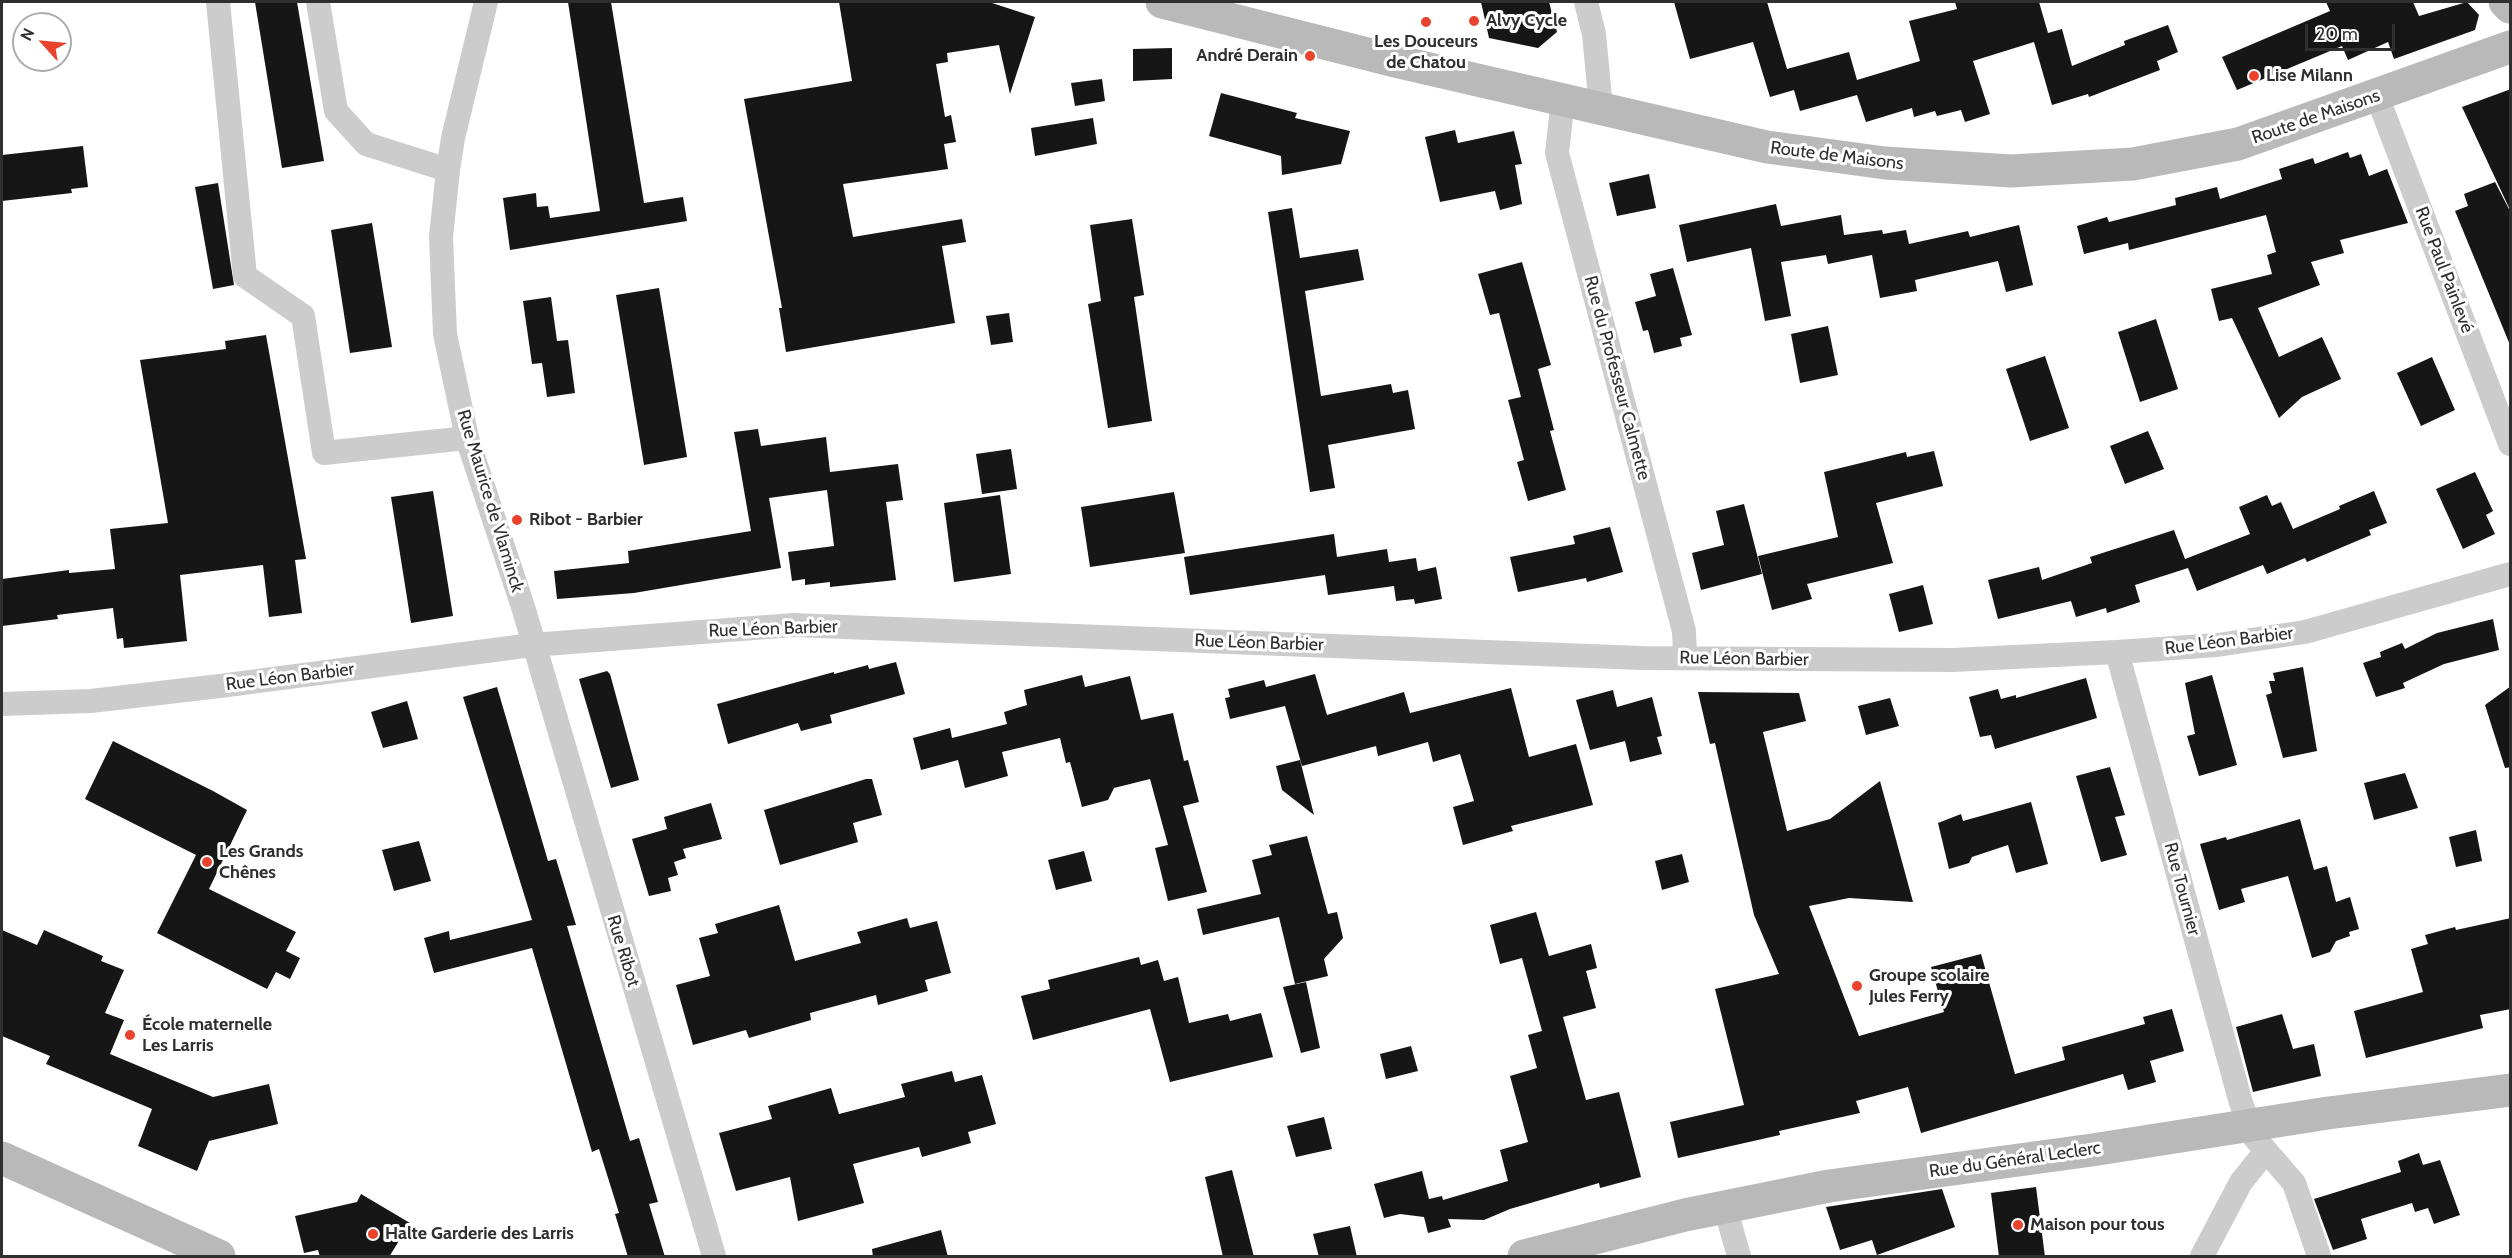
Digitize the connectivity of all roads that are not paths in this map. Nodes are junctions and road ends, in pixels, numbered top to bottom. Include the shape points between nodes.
1 (218, 2) edge
2 (318, 2) edge
3 (486, 2) edge
4 (1162, 2) edge
5 (1586, 2) edge
6 (2505, 2) edge
7 (2511, 7) edge
8 (2511, 47) edge
9 (2377, 96) junction
10 (1563, 99) junction
11 (1601, 108) junction
12 (448, 170) junction
13 (467, 438) junction
14 (2511, 444) edge
15 (2511, 574) edge
16 (532, 645) junction
17 (2117, 652) junction
18 (1685, 656) junction
19 (2, 704) edge
20 (2511, 1090) edge
21 (2258, 1138) junction
22 (2, 1158) edge
23 (1725, 1207) junction
24 (219, 1257) edge
25 (714, 1257) edge
26 (1524, 1257) edge
27 (1739, 1257) edge
28 (2202, 1257) edge
29 (2319, 1257) edge

1 - 13 street via 245,276 303,316 324,453
2 - 12 street via 336,111 366,144
3 - 12 street, Rue Maurice de Vlaminck
4 - 10 street, Route de Maisons
5 - 11 street via 1594,34
6 - 7 street
8 - 9 street, Route de Maisons
9 - 11 street, Route de Maisons via 2238,144 2133,164 2011,171 1885,163 1767,147
9 - 14 street, Rue Paul Painlevé
10 - 11 street, Route de Maisons
10 - 18 street, Rue du Professeur Calmette via 1557,153 1684,631
12 - 13 street, Rue Maurice de Vlaminck via 441,237 445,334
13 - 16 street, Rue Maurice de Vlaminck
15 - 17 street, Rue Léon Barbier via 2305,633 2217,645
16 - 18 street, Rue Léon Barbier via 793,625 1605,657
16 - 19 street, Rue Léon Barbier via 91,701
16 - 25 street, Rue Ribot
17 - 18 street, Rue Léon Barbier via 1953,660
17 - 21 street, Rue Tournier via 2241,1103
20 - 21 street, Rue du Général Leclerc via 2328,1113
21 - 23 street, Rue du Général Leclerc via 1864,1180
21 - 28 street via 2241,1182
21 - 29 street via 2294,1183
22 - 24 street
23 - 26 street, Rue du Général Leclerc
23 - 27 street

